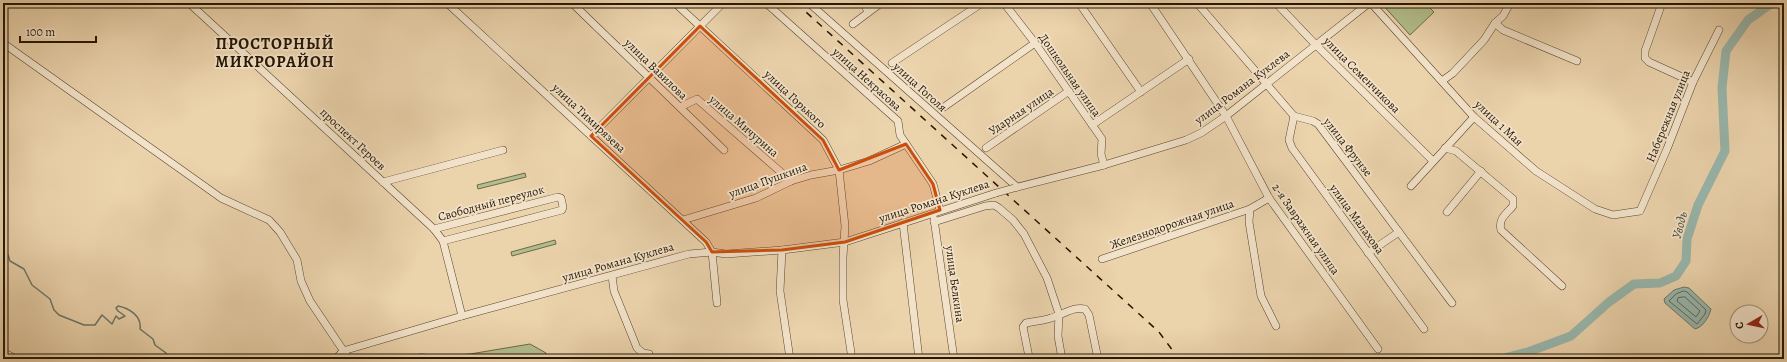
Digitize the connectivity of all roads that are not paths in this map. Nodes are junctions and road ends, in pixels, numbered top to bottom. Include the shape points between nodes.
1 (189, 3) edge
2 (447, 3) edge
3 (572, 3) edge
4 (675, 3) edge
5 (723, 3) edge
6 (766, 3) edge
7 (809, 3) edge
8 (864, 3) edge
9 (881, 3) edge
10 (982, 3) edge
11 (1004, 3) edge
12 (1079, 3) edge
13 (1150, 3) edge
14 (1197, 3) edge
15 (1276, 3) edge
16 (1370, 3) edge
17 (1510, 3) edge
18 (1662, 3) edge
19 (868, 12) junction
20 (1495, 23) junction
21 (853, 24) dead end
22 (700, 26) junction
23 (1719, 30) dead end
24 (3, 43) edge
25 (1035, 43) junction
26 (1315, 44) junction
27 (1189, 60) junction
28 (1577, 61) dead end
29 (892, 63) dead end
30 (650, 78) junction
31 (1442, 81) junction
32 (1692, 82) junction
33 (1267, 83) junction
34 (1069, 92) junction
35 (1141, 92) junction
36 (680, 107) junction
37 (944, 107) dead end
38 (1226, 116) junction
39 (1294, 116) junction
40 (1474, 117) junction
41 (1092, 125) junction
42 (591, 136) junction
43 (906, 144) junction
44 (986, 148) dead end
45 (1445, 148) junction
46 (504, 150) dead end
47 (724, 150) dead end
48 (1433, 161) junction
49 (1104, 165) junction
50 (839, 170) junction
51 (1481, 172) junction
52 (791, 181) junction
53 (383, 182) junction
54 (1411, 186) dead end
55 (1015, 187) junction
56 (1269, 198) junction
57 (540, 201) junction
58 (1250, 209) junction
59 (504, 211) junction
60 (937, 211) junction
61 (1640, 211) joint
62 (1447, 212) dead end
63 (544, 215) junction
64 (470, 220) junction
65 (683, 220) junction
66 (934, 222) junction
67 (903, 223) junction
68 (508, 224) junction
69 (434, 229) junction
70 (1399, 232) junction
71 (474, 233) junction
72 (443, 241) junction
73 (845, 242) junction
74 (782, 250) junction
75 (712, 252) junction
76 (1368, 253) junction
77 (1102, 259) dead end
78 (612, 276) junction
79 (1562, 286) dead end
80 (717, 303) dead end
81 (1452, 303) dead end
82 (1059, 314) junction
83 (462, 316) junction
84 (1276, 326) dead end
85 (1424, 330) dead end
86 (1378, 349) dead end
87 (343, 351) junction
88 (3, 352) edge
89 (649, 354) dead end
90 (1028, 357) dead end
91 (16, 359) edge
92 (336, 359) edge
93 (349, 359) edge
94 (790, 359) edge
95 (852, 359) edge
96 (919, 359) edge
97 (954, 359) edge
98 (1062, 359) edge
99 (1098, 359) edge

1 - 53 street, проспект Героев
2 - 42 street, улица Тимирязева
3 - 30 street, улица Вавилова
4 - 22 street, улица Горького
5 - 22 street
6 - 43 street, улица Некрасова via 898,122 900,135
7 - 55 street, улица Гоголя
8 - 19 street
9 - 19 street
10 - 29 street
11 - 25 street, Дошкольная улица
12 - 35 street
13 - 27 street, 2-я Завражная улица
14 - 33 street
15 - 26 street, улица Семенчикова
16 - 26 street, улица Романа Куклева
16 - 31 street, улица 1 Мая
17 - 20 street via 1503,16
18 - 32 street via 1645,51 1645,58
19 - 21 street
20 - 28 street via 1503,30
20 - 31 street via 1484,40
22 - 30 street
22 - 50 street, улица Горького via 823,140
23 - 32 street, Набережная улица
24 - 87 street via 221,198 269,220 280,232 297,260 301,281 310,301
25 - 34 street, Дошкольная улица
25 - 37 street
26 - 33 street, улица Романа Куклева
26 - 48 street, улица Семенчикова
27 - 35 street
27 - 38 street, 2-я Завражная улица
30 - 36 street, улица Вавилова
30 - 42 street via 642,83
31 - 40 street, улица 1 Мая
32 - 61 street, Набережная улица via 1668,149
33 - 38 street, улица Романа Куклева
33 - 39 street
34 - 41 street, Дошкольная улица
34 - 44 street, Ударная улица
35 - 41 street
36 - 47 street, улица Вавилова
36 - 52 street, улица Мичурина via 697,99
38 - 49 street, улица Романа Куклева via 1186,140
38 - 56 street, 2-я Завражная улица
39 - 70 street, улица Фрунзе via 1318,124
39 - 76 street, улица Малахова via 1289,140 1292,148
40 - 45 street
40 - 61 street, улица 1 Мая via 1536,171 1595,210 1613,215
41 - 49 street, Дошкольная улица via 1102,139 1101,154
42 - 65 street, улица Тимирязева
43 - 50 street, улица Пушкина via 869,161
43 - 60 street, улица Некрасова via 933,184
45 - 48 street
45 - 51 street via 1456,151
46 - 53 street
48 - 54 street
49 - 55 street, улица Романа Куклева
50 - 52 street, улица Пушкина
50 - 73 street, улица Горького
51 - 62 street
51 - 79 street via 1513,198 1513,206 1499,224 1501,230
52 - 65 street, улица Пушкина via 756,198
53 - 69 street, проспект Героев
55 - 60 street, улица Романа Куклева, bridge
56 - 58 street, Железнодорожная улица
56 - 86 street, 2-я Завражная улица
57 - 59 street, Свободный переулок
57 - 63 street
57 - 63 street, Свободный переулок via 561,198 562,210
58 - 77 street, Железнодорожная улица
58 - 84 street via 1261,296
59 - 64 street, Свободный переулок
59 - 68 street
60 - 66 street, улица Белкина
60 - 67 street, улица Романа Куклева
63 - 68 street, Свободный переулок
64 - 69 street, Свободный переулок
64 - 71 street
65 - 75 street, улица Тимирязева via 706,242
66 - 82 street via 985,206 999,208 1024,234 1047,278
66 - 97 street, улица Белкина
67 - 73 street, улица Романа Куклева
67 - 96 street
68 - 71 street, Свободный переулок
69 - 72 street, проспект Героев
70 - 76 street
70 - 81 street, улица Фрунзе
71 - 72 street, Свободный переулок
72 - 83 street, проспект Героев
73 - 74 street, улица Романа Куклева
73 - 95 street, улица Горького via 843,300
74 - 75 street, улица Романа Куклева via 726,254
74 - 94 street via 780,291
75 - 78 street, улица Романа Куклева via 689,254
75 - 80 street
76 - 85 street, улица Малахова
78 - 83 street, улица Романа Куклева
78 - 89 street via 614,291 637,348
82 - 90 street via 1052,318 1026,323 1023,327
82 - 98 street via 1058,336
82 - 99 street via 1085,309 1089,315
83 - 87 street, улица Романа Куклева
87 - 92 street
87 - 93 street
88 - 91 street

